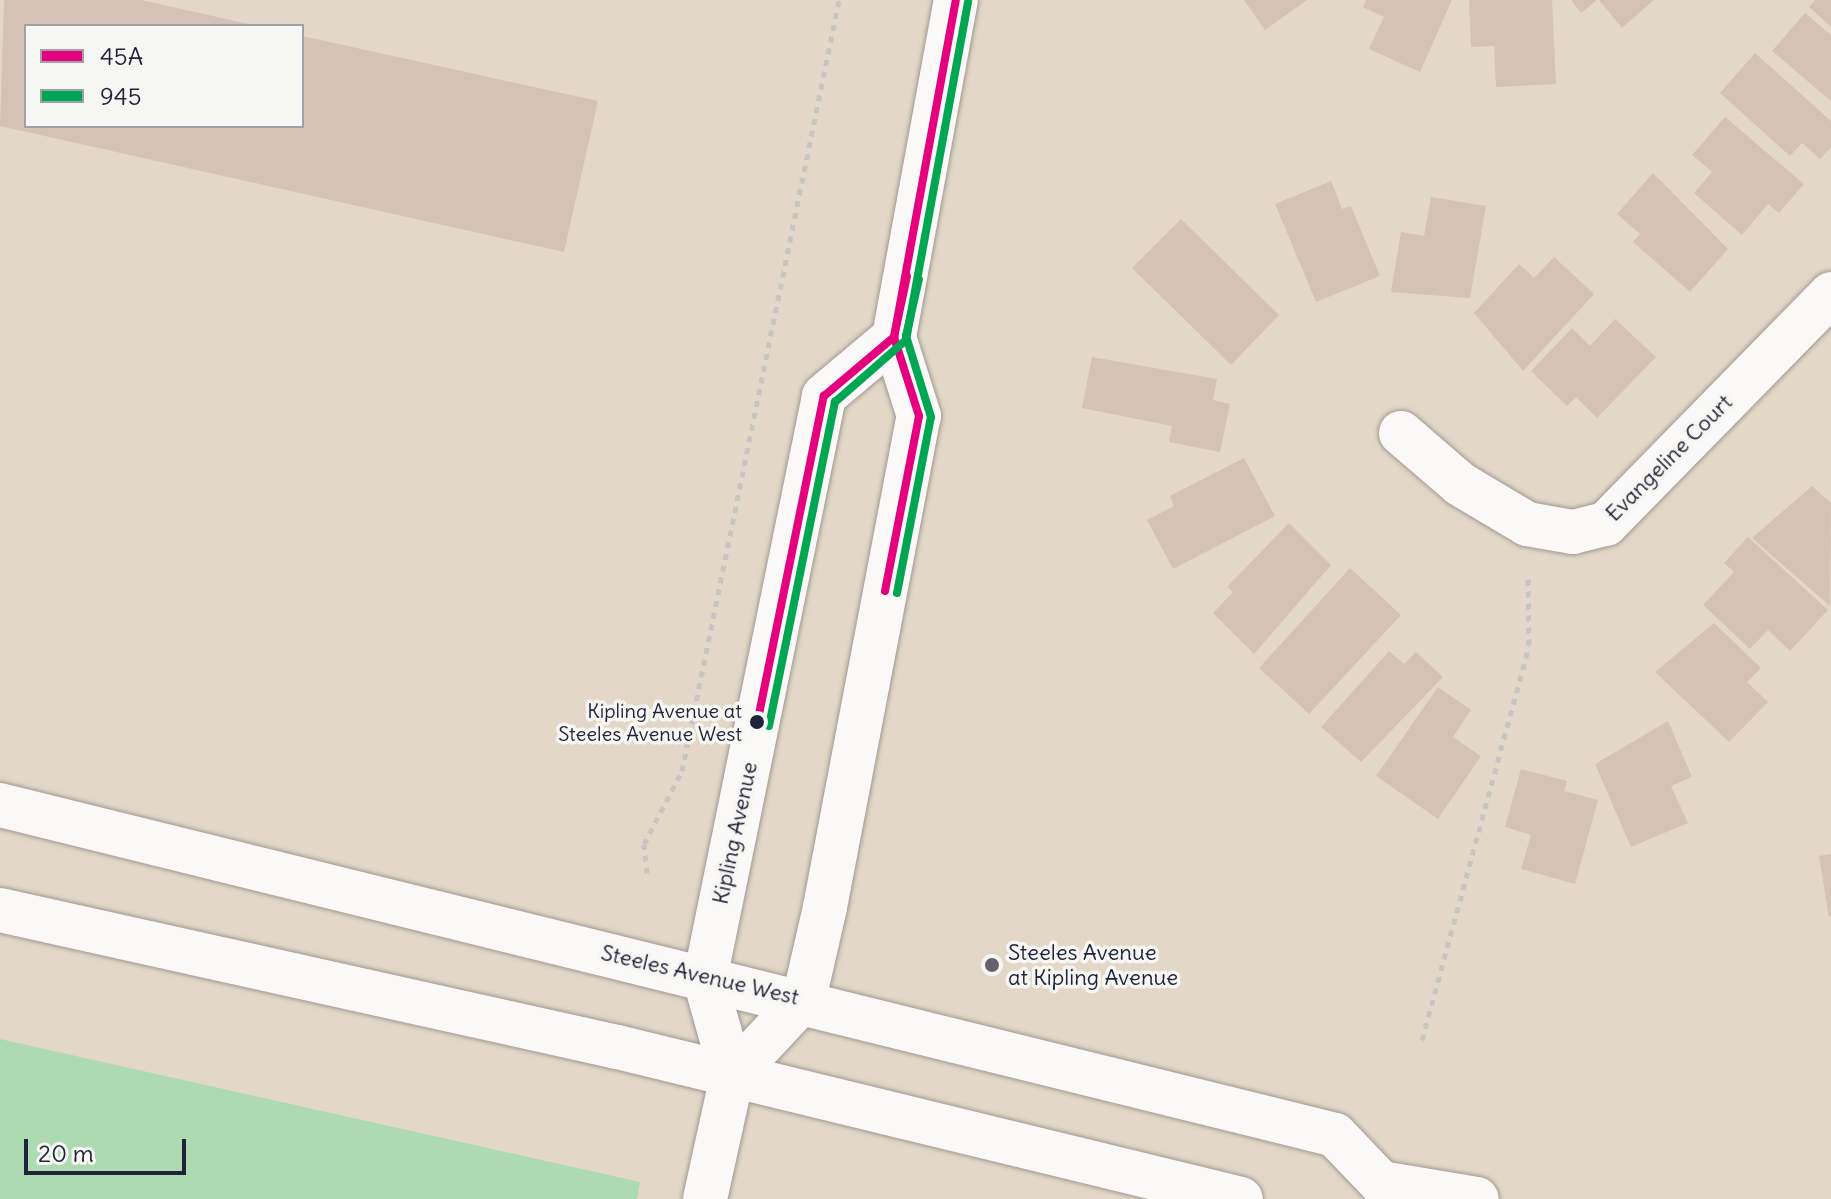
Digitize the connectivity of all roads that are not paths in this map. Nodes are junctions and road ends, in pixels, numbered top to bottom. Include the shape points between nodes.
1 (956, 0) edge
2 (1831, 294) edge
3 (894, 337) junction
4 (1401, 433) dead end
5 (0, 805) edge
6 (0, 910) edge
7 (705, 979) junction
8 (804, 999) junction
9 (732, 1076) junction
10 (1367, 1191) edge
11 (705, 1199) edge
12 (1241, 1199) edge
13 (1477, 1199) edge

1 - 3 main road
2 - 4 main road, Evangeline Court via 1606,524 1573,532 1527,524 1460,484
3 - 7 main road, Kipling Avenue via 824,396
3 - 8 main road via 919,416
5 - 7 main road, Steeles Avenue West
6 - 9 main road
7 - 8 main road, Steeles Avenue West
7 - 9 main road, Kipling Avenue
8 - 9 main road
8 - 10 main road, Steeles Avenue West via 1335,1135
9 - 11 main road, Kipling Avenue
9 - 12 main road
10 - 13 main road, Steeles Avenue West

